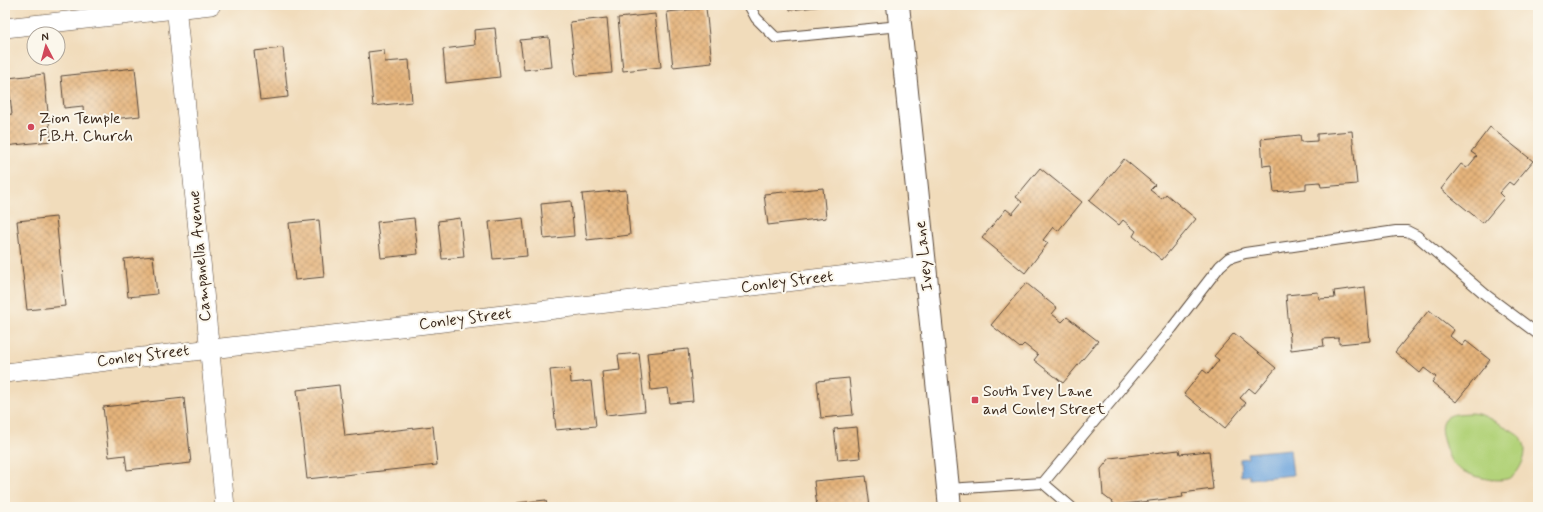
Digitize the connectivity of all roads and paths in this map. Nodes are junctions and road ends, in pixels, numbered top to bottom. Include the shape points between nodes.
1 (211, 5) edge
2 (749, 5) edge
3 (898, 5) edge
4 (176, 7) edge
5 (900, 26) junction
6 (5, 28) edge
7 (925, 266) junction
8 (1538, 334) edge
9 (208, 349) junction
10 (5, 373) edge
11 (1043, 483) junction
12 (949, 498) edge
13 (225, 507) edge
14 (1071, 507) edge

1 - 4 street
2 - 5 lane via 756,18 776,38
3 - 5 street, Ivey Lane
4 - 6 street
4 - 9 street, Campanella Avenue
5 - 7 street, Ivey Lane
7 - 9 street, Conley Street
7 - 12 street, Ivey Lane
8 - 11 lane via 1486,295 1417,236 1407,231 1396,230 1245,253 1229,258 1220,266
9 - 10 street, Conley Street
9 - 13 street, Campanella Avenue
11 - 12 lane
11 - 14 lane

